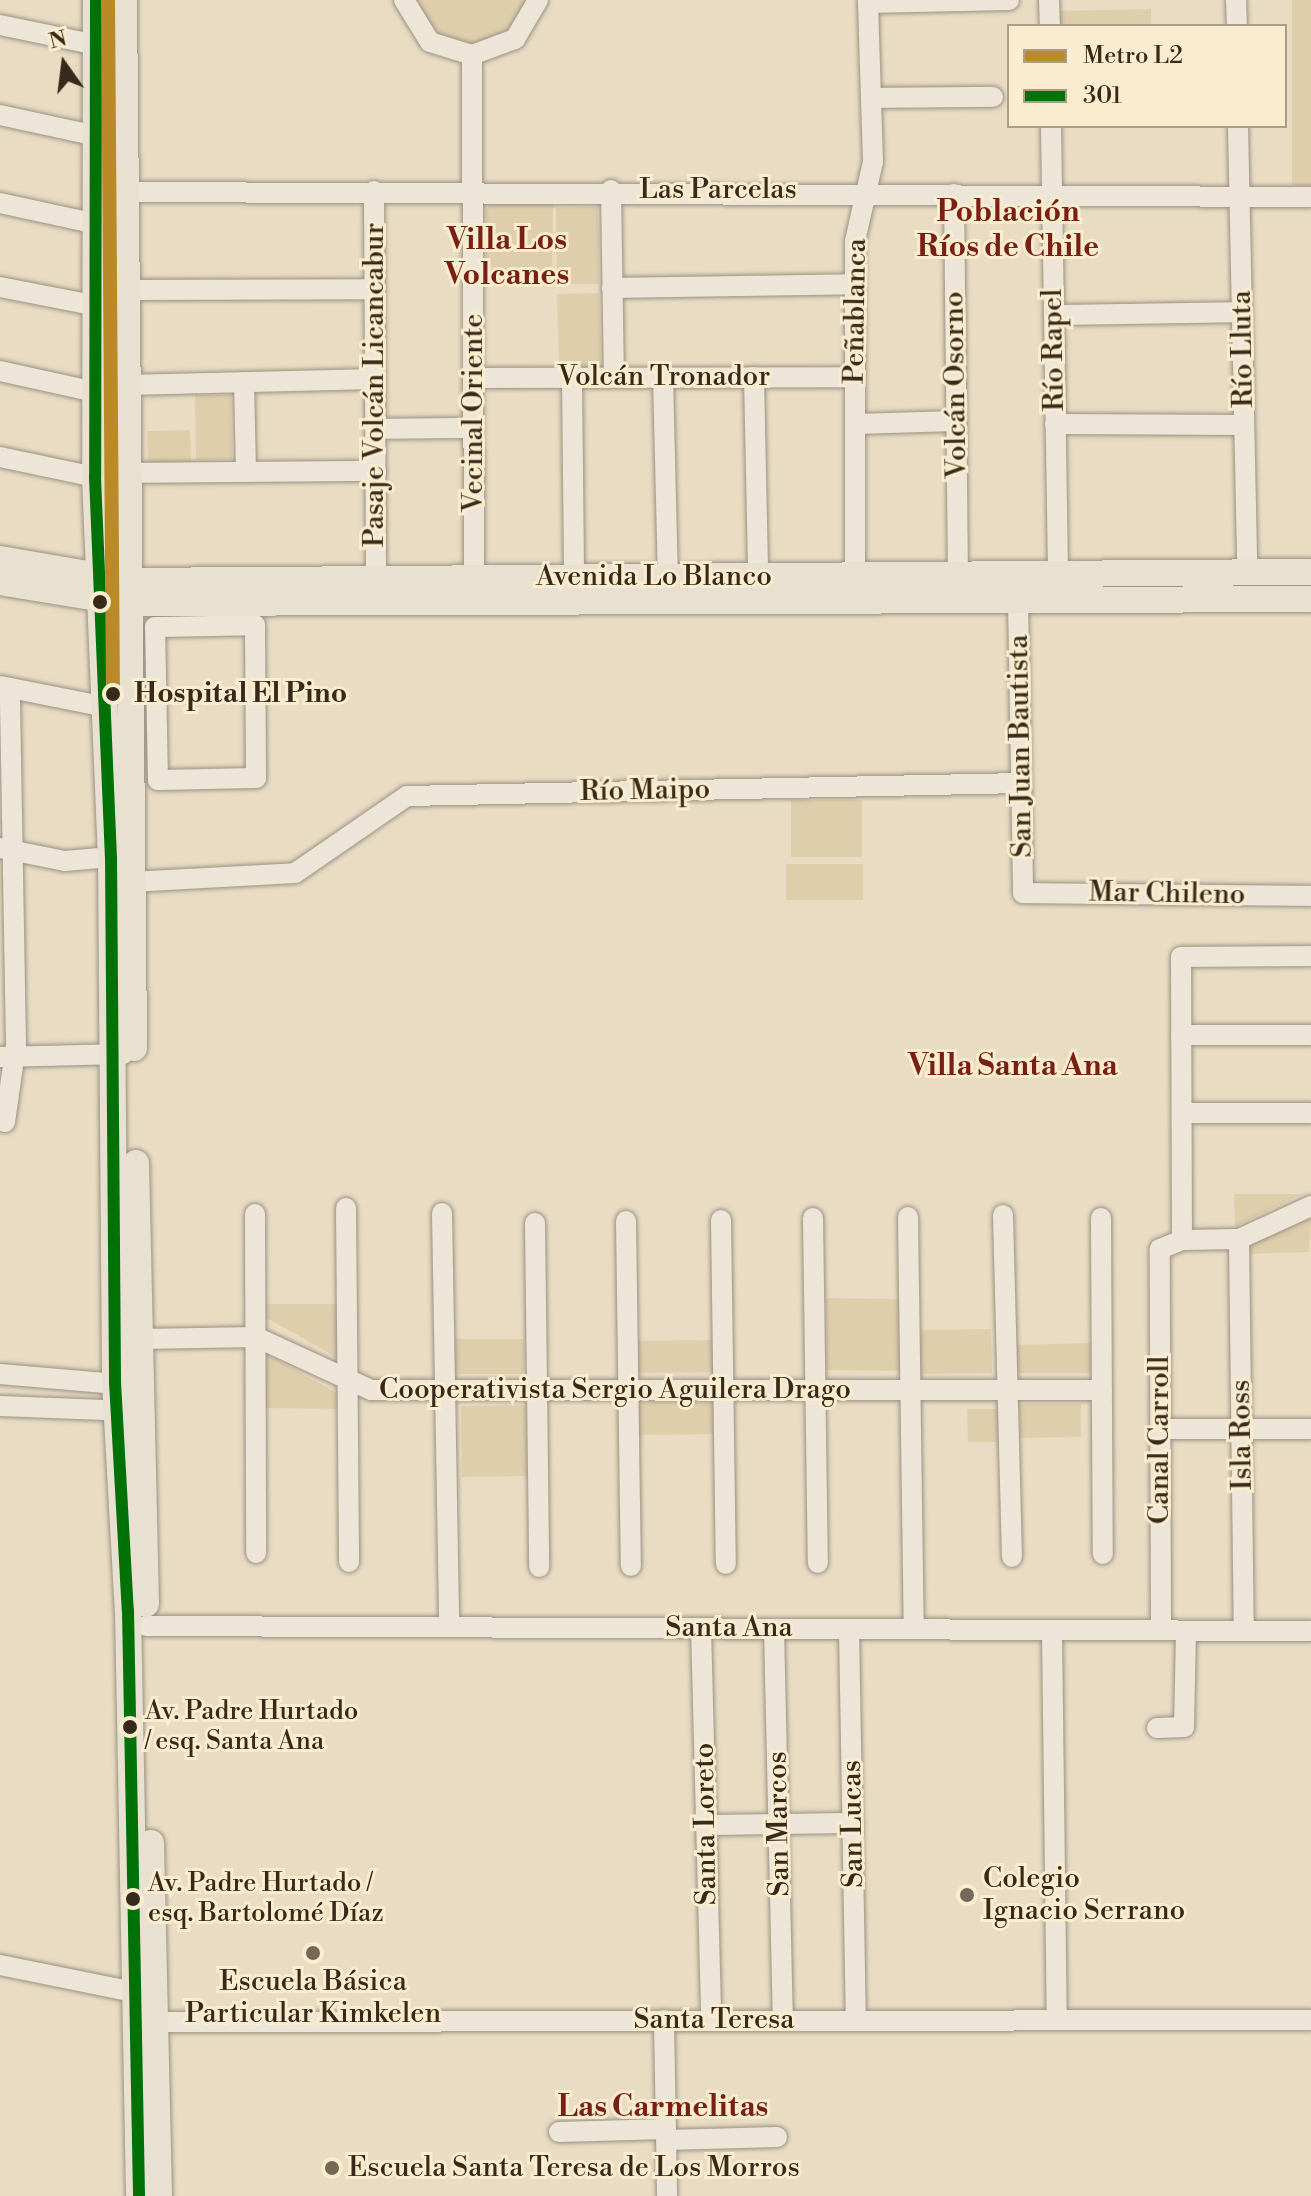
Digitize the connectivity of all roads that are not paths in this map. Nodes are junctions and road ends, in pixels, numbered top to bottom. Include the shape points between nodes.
1 (96, 0) edge
2 (124, 0) edge
3 (404, 0) edge
4 (538, 0) edge
5 (1009, 0) edge
6 (1049, 0) edge
7 (1236, 0) edge
8 (868, 1) edge
9 (1050, 24) edge
10 (1237, 24) edge
11 (0, 25) edge
12 (97, 45) junction
13 (472, 55) junction
14 (993, 97) dead end
15 (871, 98) junction
16 (0, 115) edge
17 (1051, 128) edge
18 (1238, 128) edge
19 (97, 136) junction
20 (473, 190) junction
21 (611, 190) junction
22 (374, 191) junction
23 (125, 192) junction
24 (867, 192) junction
25 (954, 194) junction
26 (1052, 195) junction
27 (1240, 197) junction
28 (1311, 197) edge
29 (0, 203) edge
30 (97, 224) junction
31 (855, 284) junction
32 (0, 287) edge
33 (612, 288) junction
34 (375, 289) junction
35 (125, 290) junction
36 (98, 306) junction
37 (1242, 312) junction
38 (1054, 315) junction
39 (0, 371) edge
40 (572, 377) junction
41 (614, 377) junction
42 (663, 377) junction
43 (754, 377) junction
44 (855, 377) junction
45 (473, 378) junction
46 (375, 379) junction
47 (244, 382) junction
48 (126, 385) junction
49 (99, 393) junction
50 (956, 421) junction
51 (855, 424) junction
52 (1055, 424) junction
53 (1244, 425) junction
54 (473, 428) junction
55 (375, 429) junction
56 (0, 457) edge
57 (376, 471) junction
58 (246, 472) junction
59 (126, 473) junction
60 (95, 477) junction
61 (0, 559) edge
62 (1311, 572) edge
63 (1247, 573) junction
64 (1058, 574) junction
65 (958, 575) junction
66 (758, 576) junction
67 (855, 576) junction
68 (668, 577) junction
69 (574, 578) junction
70 (474, 579) junction
71 (376, 580) junction
72 (0, 582) edge
73 (98, 590) junction
74 (127, 592) junction
75 (1311, 599) edge
76 (1018, 600) junction
77 (5, 687) edge
78 (106, 707) junction
79 (256, 778) joint
80 (1021, 783) junction
81 (6, 850) edge
82 (124, 869) junction
83 (1023, 893) joint
84 (1311, 896) edge
85 (7, 948) edge
86 (1311, 956) edge
87 (1181, 1035) junction
88 (1311, 1035) edge
89 (125, 1053) junction
90 (7, 1059) edge
91 (1182, 1113) junction
92 (1311, 1113) edge
93 (5, 1122) dead end
94 (1311, 1206) edge
95 (346, 1208) dead end
96 (442, 1213) dead end
97 (255, 1214) dead end
98 (1003, 1215) dead end
99 (908, 1217) dead end
100 (813, 1218) dead end
101 (1101, 1218) dead end
102 (721, 1220) dead end
103 (626, 1221) dead end
104 (535, 1223) dead end
105 (1239, 1239) junction
106 (1182, 1240) junction
107 (256, 1337) junction
108 (140, 1339) junction
109 (6, 1375) edge
110 (115, 1382) junction
111 (348, 1384) junction
112 (815, 1390) junction
113 (911, 1390) junction
114 (1007, 1390) junction
115 (1102, 1390) junction
116 (445, 1391) junction
117 (537, 1391) junction
118 (628, 1391) junction
119 (723, 1391) junction
120 (133, 1403) junction
121 (4, 1406) edge
122 (1161, 1429) junction
123 (1241, 1429) junction
124 (1311, 1429) edge
125 (256, 1553) dead end
126 (1103, 1554) dead end
127 (1012, 1557) dead end
128 (349, 1562) dead end
129 (818, 1563) dead end
130 (726, 1564) dead end
131 (631, 1566) dead end
132 (539, 1567) dead end
133 (146, 1626) junction
134 (449, 1627) junction
135 (701, 1628) junction
136 (774, 1629) junction
137 (849, 1629) junction
138 (914, 1629) junction
139 (1052, 1630) junction
140 (1161, 1630) junction
141 (1186, 1631) junction
142 (1244, 1631) junction
143 (1311, 1631) edge
144 (1157, 1728) dead end
145 (853, 1823) junction
146 (779, 1824) junction
147 (706, 1825) junction
148 (0, 1965) edge
149 (134, 1992) junction
150 (664, 2020) junction
151 (711, 2020) junction
152 (783, 2020) junction
153 (856, 2020) junction
154 (1057, 2020) junction
155 (1311, 2020) edge
156 (155, 2022) junction
157 (559, 2132) dead end
158 (666, 2134) junction
159 (777, 2137) dead end
160 (139, 2196) edge
161 (159, 2196) edge
162 (667, 2196) edge

1 - 12 main road
2 - 23 main road
3 - 13 street via 430,42
4 - 13 street via 515,39
5 - 8 street
6 - 9 street
7 - 10 street
8 - 15 street, Peñablanca
11 - 12 street
12 - 19 main road
13 - 20 street, Vecinal Oriente
14 - 15 street
15 - 24 street, Peñablanca
16 - 19 street
17 - 26 street, Río Rapel
18 - 27 street, Río Lluta
19 - 30 main road
20 - 21 street, Las Parcelas
20 - 22 street, Las Parcelas
20 - 45 street, Vecinal Oriente
21 - 24 street, Las Parcelas
21 - 33 street
22 - 23 street, Las Parcelas
22 - 34 street, Pasaje Volcán Licancabur
23 - 35 main road
24 - 25 street, Las Parcelas
24 - 31 street, Peñablanca
25 - 26 street, Las Parcelas
25 - 50 street, Volcán Osorno
26 - 27 street, Las Parcelas
26 - 38 street, Río Rapel
27 - 28 street, Las Parcelas
27 - 37 street, Río Lluta
29 - 30 street
30 - 36 main road
31 - 33 street
31 - 44 street, Peñablanca
32 - 36 street
33 - 41 street
34 - 35 street
34 - 46 street, Pasaje Volcán Licancabur
35 - 48 main road
36 - 49 main road
37 - 38 street
37 - 53 street, Río Lluta
38 - 52 street, Río Rapel
39 - 49 street
40 - 41 street, Volcán Tronador
40 - 45 street, Volcán Tronador
40 - 69 street
41 - 42 street, Volcán Tronador
42 - 43 street, Volcán Tronador
42 - 68 street
43 - 44 street, Volcán Tronador
43 - 66 street
44 - 51 street, Peñablanca
45 - 54 street, Vecinal Oriente
46 - 47 street
46 - 55 street, Pasaje Volcán Licancabur
47 - 48 street
47 - 58 street
48 - 59 main road
49 - 60 main road
50 - 51 street
50 - 65 street, Volcán Osorno
51 - 67 street, Peñablanca
52 - 53 street
52 - 64 street, Río Rapel
53 - 63 street, Río Lluta
54 - 55 street
54 - 70 street, Vecinal Oriente
55 - 57 street, Pasaje Volcán Licancabur
56 - 60 street
57 - 58 street
57 - 71 street, Pasaje Volcán Licancabur
58 - 59 street
59 - 74 main road
60 - 73 main road
61 - 73 main road, Avenida Lo Blanco
62 - 63 main road, Avenida Lo Blanco
63 - 64 main road, Avenida Lo Blanco
64 - 65 main road, Avenida Lo Blanco
65 - 67 main road, Avenida Lo Blanco
66 - 67 main road, Avenida Lo Blanco
66 - 68 main road, Avenida Lo Blanco
68 - 69 main road, Avenida Lo Blanco
69 - 70 main road, Avenida Lo Blanco
70 - 71 main road, Avenida Lo Blanco
71 - 74 main road, Avenida Lo Blanco
72 - 73 main road, Avenida Lo Blanco
73 - 74 main road, Avenida Lo Blanco
73 - 78 main road
74 - 76 main road, Avenida Lo Blanco
74 - 82 main road
75 - 76 main road, Avenida Lo Blanco
76 - 80 street, San Juan Bautista
77 - 78 street
77 - 81 street
78 - 82 main road
79 - 79 street via 255,625 155,627 158,780
80 - 82 street, Río Maipo via 407,796 295,873 264,881
80 - 83 street, San Juan Bautista
81 - 82 street, Río Maipo
81 - 85 street
82 - 89 main road
83 - 84 street, Mar Chileno
85 - 90 street
86 - 87 street via 1181,957
87 - 88 street
87 - 91 street
89 - 90 street
89 - 108 main road
89 - 110 main road
90 - 93 street
91 - 92 street
91 - 106 street
94 - 105 street
95 - 111 street
96 - 116 street
97 - 107 street
98 - 114 street
99 - 113 street
100 - 112 street
101 - 115 street
102 - 119 street
103 - 118 street
104 - 117 street
105 - 106 street
105 - 123 street, Isla Ross
106 - 122 street, Canal Carroll via 1160,1249
107 - 108 street, Cooperativista Sergio Aguilera Drago
107 - 111 street, Cooperativista Sergio Aguilera Drago
107 - 125 street
108 - 120 main road
109 - 110 street
109 - 121 street
110 - 120 main road
111 - 116 street, Cooperativista Sergio Aguilera Drago
111 - 128 street
112 - 113 street, Cooperativista Sergio Aguilera Drago
112 - 119 street, Cooperativista Sergio Aguilera Drago
112 - 129 street
113 - 114 street, Cooperativista Sergio Aguilera Drago
113 - 138 street
114 - 115 street, Cooperativista Sergio Aguilera Drago
114 - 127 street
115 - 126 street
116 - 117 street, Cooperativista Sergio Aguilera Drago
116 - 134 street
117 - 118 street, Cooperativista Sergio Aguilera Drago
117 - 132 street
118 - 119 street, Cooperativista Sergio Aguilera Drago
118 - 131 street
119 - 130 street
120 - 121 street
120 - 133 main road
120 - 149 main road via 128,1611
122 - 123 street
122 - 140 street, Canal Carroll
123 - 124 street
123 - 142 street, Isla Ross
133 - 134 street, Santa Ana
133 - 156 main road
134 - 135 street, Santa Ana
135 - 136 street, Santa Ana
135 - 147 street, Santa Loreto
136 - 137 street, Santa Ana
136 - 146 street, San Marcos
137 - 138 street, Santa Ana
137 - 145 street, San Lucas
138 - 139 street, Santa Ana
139 - 140 street, Santa Ana
139 - 154 street
140 - 141 street, Santa Ana
141 - 142 street, Santa Ana
141 - 144 street via 1184,1727
142 - 143 street, Santa Ana
145 - 146 street
145 - 153 street, San Lucas
146 - 147 street
146 - 152 street, San Marcos
147 - 151 street, Santa Loreto
148 - 149 street
149 - 156 street
149 - 160 main road
150 - 151 street, Santa Teresa
150 - 156 street, Santa Teresa
150 - 158 street
151 - 152 street, Santa Teresa
152 - 153 street, Santa Teresa
153 - 154 street, Santa Teresa
154 - 155 street, Santa Teresa
156 - 161 main road
157 - 158 street
158 - 159 street
158 - 162 street

